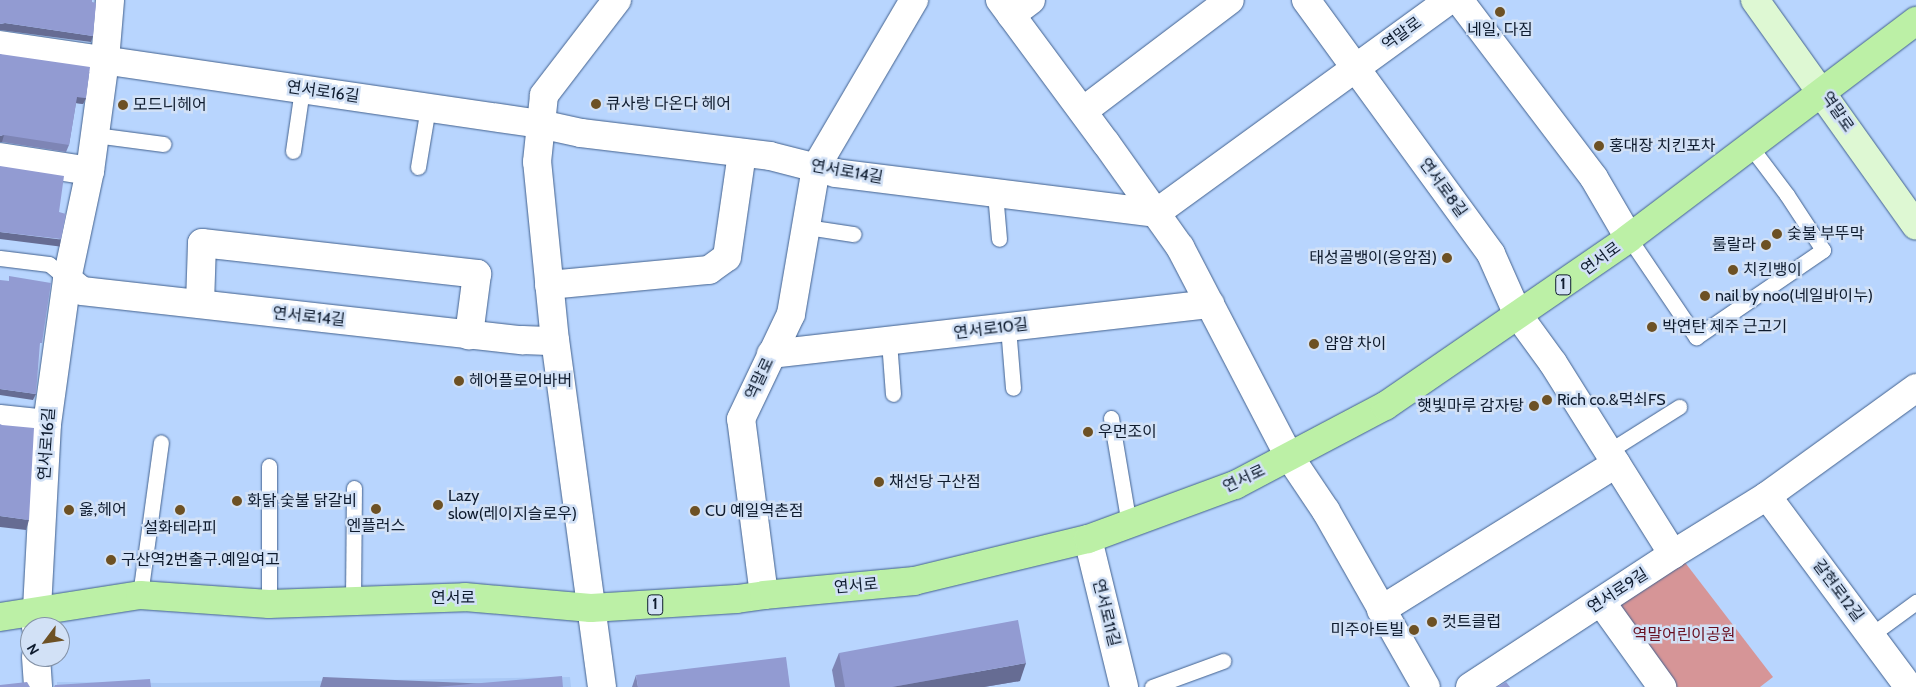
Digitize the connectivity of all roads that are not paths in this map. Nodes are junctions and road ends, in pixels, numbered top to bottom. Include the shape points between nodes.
1 (110, 0) edge
2 (914, 0) edge
3 (1230, 0) edge
4 (1306, 0) edge
5 (1449, 0) edge
6 (1459, 0) edge
7 (1755, 0) edge
8 (608, 3) edge
9 (1014, 5) edge
10 (1916, 21) edge
11 (0, 45) edge
12 (105, 60) junction
13 (1356, 69) junction
14 (302, 89) junction
15 (1822, 91) junction
16 (428, 107) junction
17 (1083, 111) junction
18 (540, 124) junction
19 (94, 135) junction
20 (163, 144) dead end
21 (1750, 146) junction
22 (293, 151) dead end
23 (742, 153) junction
24 (0, 157) edge
25 (418, 167) dead end
26 (816, 167) junction
27 (90, 171) junction
28 (995, 193) junction
29 (1156, 212) junction
30 (1916, 226) edge
31 (807, 227) junction
32 (853, 234) dead end
33 (1629, 238) junction
34 (999, 239) dead end
35 (0, 258) edge
36 (67, 279) junction
37 (550, 285) junction
38 (200, 304) junction
39 (1210, 304) junction
40 (1518, 315) junction
41 (1008, 327) junction
42 (469, 335) junction
43 (555, 341) junction
44 (889, 341) junction
45 (772, 354) junction
46 (1013, 388) dead end
47 (1916, 388) edge
48 (893, 394) dead end
49 (1679, 407) dead end
50 (1111, 418) dead end
51 (0, 419) edge
52 (47, 424) junction
53 (161, 442) dead end
54 (1289, 456) junction
55 (1613, 457) junction
56 (269, 466) dead end
57 (354, 488) dead end
58 (1767, 496) junction
59 (1129, 524) junction
60 (1088, 539) junction
61 (1673, 554) junction
62 (140, 595) junction
63 (764, 595) junction
64 (353, 600) junction
65 (1601, 602) junction
66 (1916, 602) edge
67 (269, 604) junction
68 (592, 608) junction
69 (1381, 610) junction
70 (0, 617) edge
71 (36, 617) edge
72 (45, 617) edge
73 (20, 618) edge
74 (1871, 635) junction
75 (1223, 661) dead end
76 (37, 667) edge
77 (38, 687) edge
78 (602, 687) edge
79 (1124, 687) edge
80 (1152, 687) edge
81 (1426, 687) edge
82 (1470, 687) edge
83 (1662, 687) edge
84 (1909, 687) edge

1 - 12 street, 연서로16길
2 - 26 street
3 - 17 street
4 - 13 street, 연서로8길
5 - 13 street, 역말로
6 - 33 street, 연서로 via 1594,178
7 - 15 street, 역말로
8 - 18 street via 544,95
9 - 17 street
10 - 15 main road, 연서로 / 1
11 - 12 street, 연서로16길
12 - 14 street, 연서로16길
12 - 19 street, 연서로16길
13 - 29 street
13 - 40 street, 연서로8길 via 1491,254
14 - 16 street, 연서로16길
14 - 22 lane
15 - 21 main road, 연서로 / 1
15 - 30 street, 역말로
16 - 18 street, 연서로16길
16 - 25 lane
17 - 29 street
18 - 23 street, 연서로14길 via 581,133
18 - 37 street via 536,162
19 - 20 lane
19 - 27 street, 연서로16길
21 - 33 main road, 연서로 / 1
21 - 33 lane via 1823,250 1696,337
23 - 26 street, 연서로14길
23 - 37 street via 728,257 709,270
24 - 27 street
26 - 28 street, 연서로14길 via 836,173
26 - 31 street, 역말로
27 - 36 street, 연서로16길
28 - 29 street, 연서로14길
28 - 34 lane
29 - 39 street via 1180,247
31 - 32 lane
31 - 45 street, 역말로 via 790,314
33 - 40 main road, 연서로 / 1
35 - 36 lane via 49,264
36 - 38 street, 연서로14길 via 82,291
36 - 52 street, 연서로16길
37 - 43 street
38 - 42 street, 연서로14길
38 - 42 street via 202,243 477,274
39 - 41 street, 연서로10길
39 - 54 street
40 - 54 main road, 연서로 / 1 via 1385,406
40 - 55 street, 연서로8길
41 - 44 street, 연서로10길
41 - 46 lane
42 - 43 street, 연서로14길
43 - 68 street
44 - 45 street, 연서로10길
44 - 48 lane
45 - 63 street, 역말로 via 741,419
47 - 58 street
49 - 55 lane
50 - 59 lane
51 - 52 street
52 - 71 street, 연서로16길
53 - 62 lane
54 - 59 main road, 연서로 / 1 via 1235,485
54 - 69 street via 1326,511
55 - 61 street, 연서로8길
55 - 69 street
56 - 67 lane
57 - 64 lane
58 - 61 street, 연서로9길
58 - 74 street, 갈현로12길
59 - 60 main road, 연서로 / 1
60 - 63 main road, 연서로 / 1 via 914,581
60 - 79 street, 연서로11길
61 - 65 street, 연서로9길
62 - 67 main road, 연서로 / 1
62 - 72 main road, 연서로 / 1
63 - 68 main road, 연서로 / 1 via 737,600
64 - 67 main road, 연서로 / 1
64 - 68 main road, 연서로 / 1 via 465,596
65 - 82 street, 연서로9길
65 - 83 street
66 - 74 lane
68 - 78 street
69 - 81 street
70 - 73 main road, 연서로 / 1
74 - 84 street, 갈현로12길
75 - 80 lane
76 - 77 street

